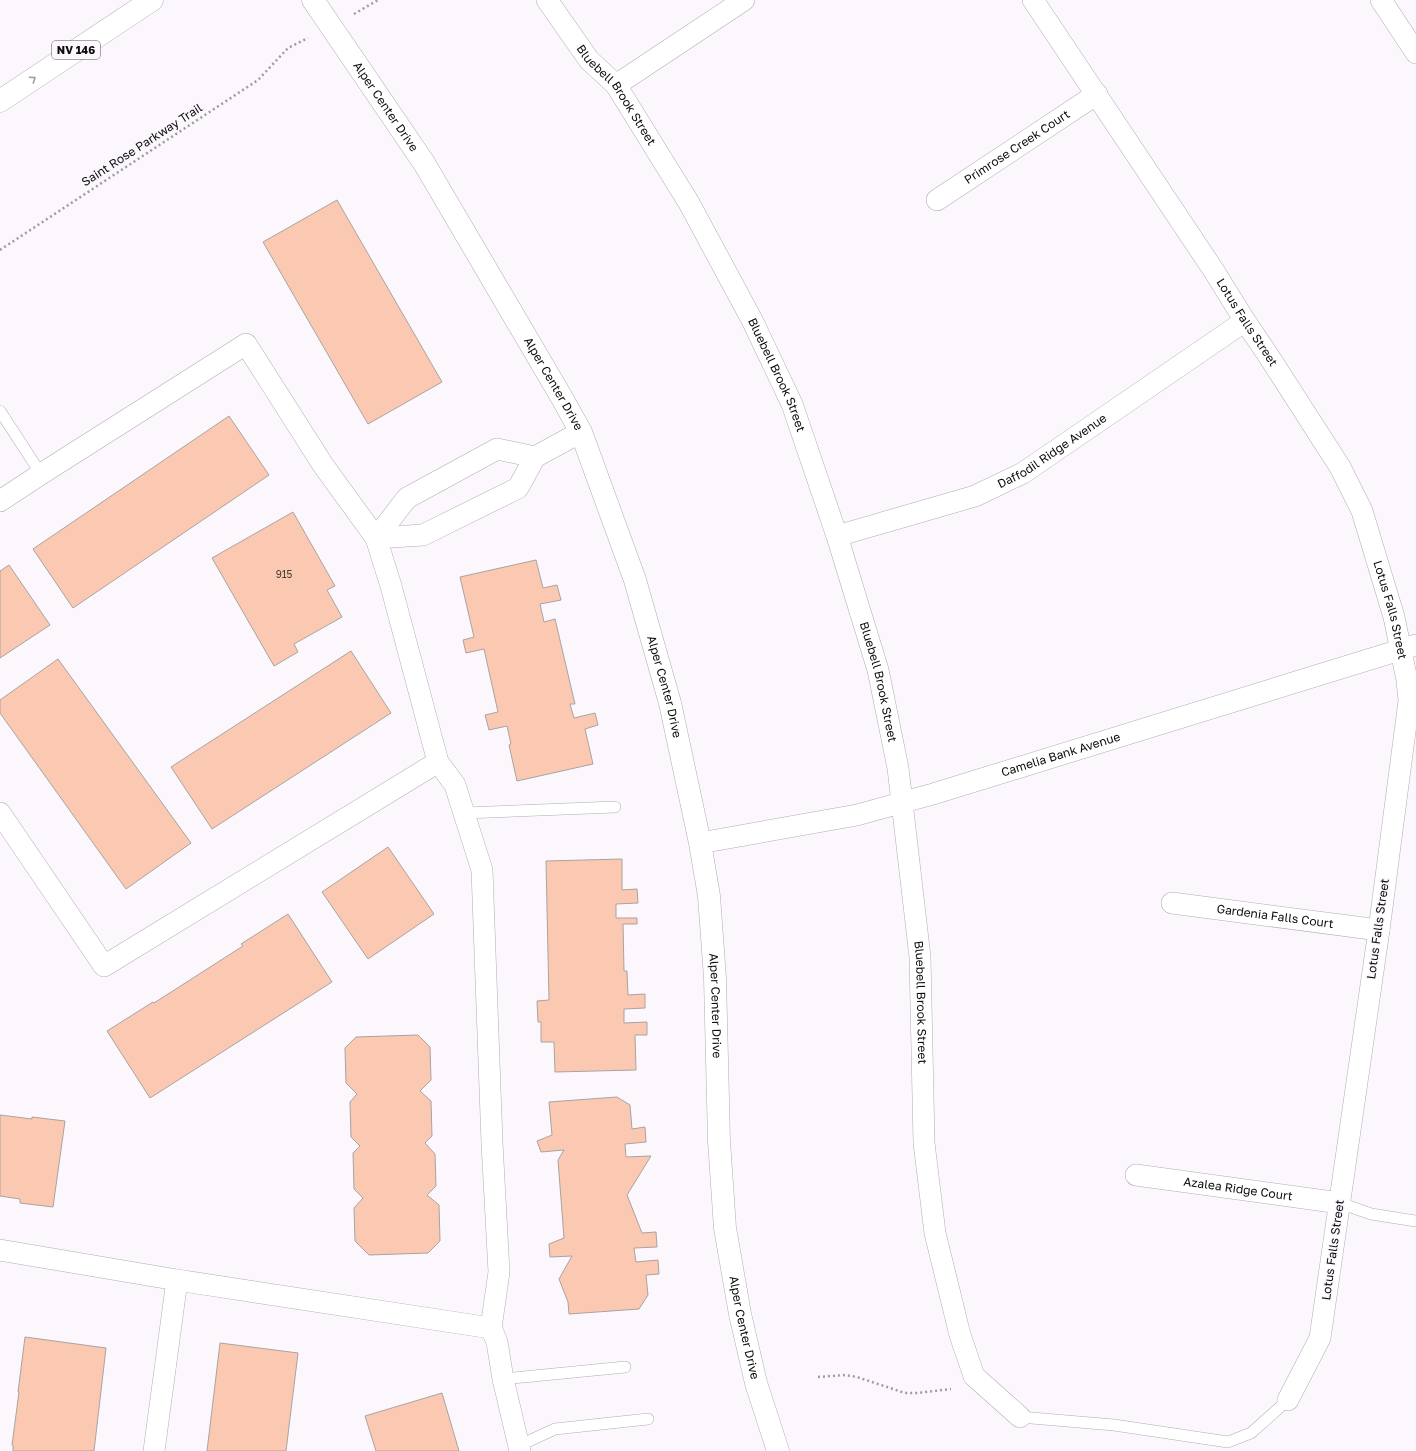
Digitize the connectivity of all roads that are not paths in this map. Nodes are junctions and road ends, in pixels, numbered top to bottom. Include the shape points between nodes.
1 (152, 0) edge
2 (313, 0) edge
3 (548, 0) edge
4 (744, 0) edge
5 (1033, 0) edge
6 (1381, 0) edge
7 (1416, 53) edge
8 (616, 85) junction
9 (1097, 94) junction
10 (0, 101) edge
11 (937, 200) dead end
12 (1245, 321) junction
13 (0, 412) edge
14 (581, 432) junction
15 (535, 457) junction
16 (41, 474) junction
17 (0, 501) edge
18 (837, 536) junction
19 (376, 538) junction
20 (1409, 647) edge
21 (438, 762) junction
22 (903, 802) junction
23 (615, 806) dead end
24 (0, 813) edge
25 (464, 813) junction
26 (700, 844) junction
27 (1172, 903) dead end
28 (1378, 930) junction
29 (1136, 1175) dead end
30 (1340, 1203) junction
31 (1416, 1221) edge
32 (0, 1250) edge
33 (177, 1280) junction
34 (491, 1328) junction
35 (625, 1367) dead end
36 (503, 1379) junction
37 (1288, 1400) joint
38 (1020, 1417) joint
39 (648, 1419) dead end
40 (519, 1449) edge
41 (154, 1451) edge
42 (778, 1451) edge

10 -> 1 main road, NV 146
2 - 14 main road, Alper Center Drive via 424,163
3 - 8 street, Bluebell Brook Street via 589,60
4 - 8 street
5 - 9 street, Lotus Falls Street
6 - 7 street
8 - 18 street, Bluebell Brook Street via 689,203 752,320 792,404
9 - 11 street, Primrose Creek Court
9 - 12 street, Lotus Falls Street
12 - 18 street, Daffodil Ridge Avenue via 1022,474 975,496
12 - 20 street, Lotus Falls Street via 1340,467 1359,505 1394,617
13 - 16 lane
14 - 15 street
14 - 26 main road, Alper Center Drive via 635,580 670,703
15 - 19 street via 518,488 423,535
15 - 19 street via 497,449 407,498
16 - 17 street
16 - 19 street via 246,344 323,465
18 - 22 street, Bluebell Brook Street via 878,670
19 - 21 street
20 - 22 street, Camelia Bank Avenue
20 - 28 street, Lotus Falls Street via 1409,701
21 - 24 street via 104,966
21 - 25 street via 455,785
22 - 26 street, Camelia Bank Avenue via 857,815
22 - 38 street, Bluebell Brook Street via 920,956 924,1143 935,1233 960,1335 974,1376
23 - 25 lane
25 - 34 street via 482,870 499,1272
26 - 42 main road, Alper Center Drive via 709,896 715,978 719,1142 725,1228 740,1314 756,1383
27 - 28 street, Gardenia Falls Court
28 - 30 street, Lotus Falls Street
29 - 30 street, Azalea Ridge Court
30 - 31 lane via 1371,1214
30 - 37 street, Lotus Falls Street via 1320,1338
32 - 33 street
33 - 34 street
33 - 41 street
34 - 36 street via 497,1342
35 - 36 lane
36 - 40 street
37 - 38 lane via 1250,1433 1228,1442 1114,1425
39 - 40 lane via 555,1429

